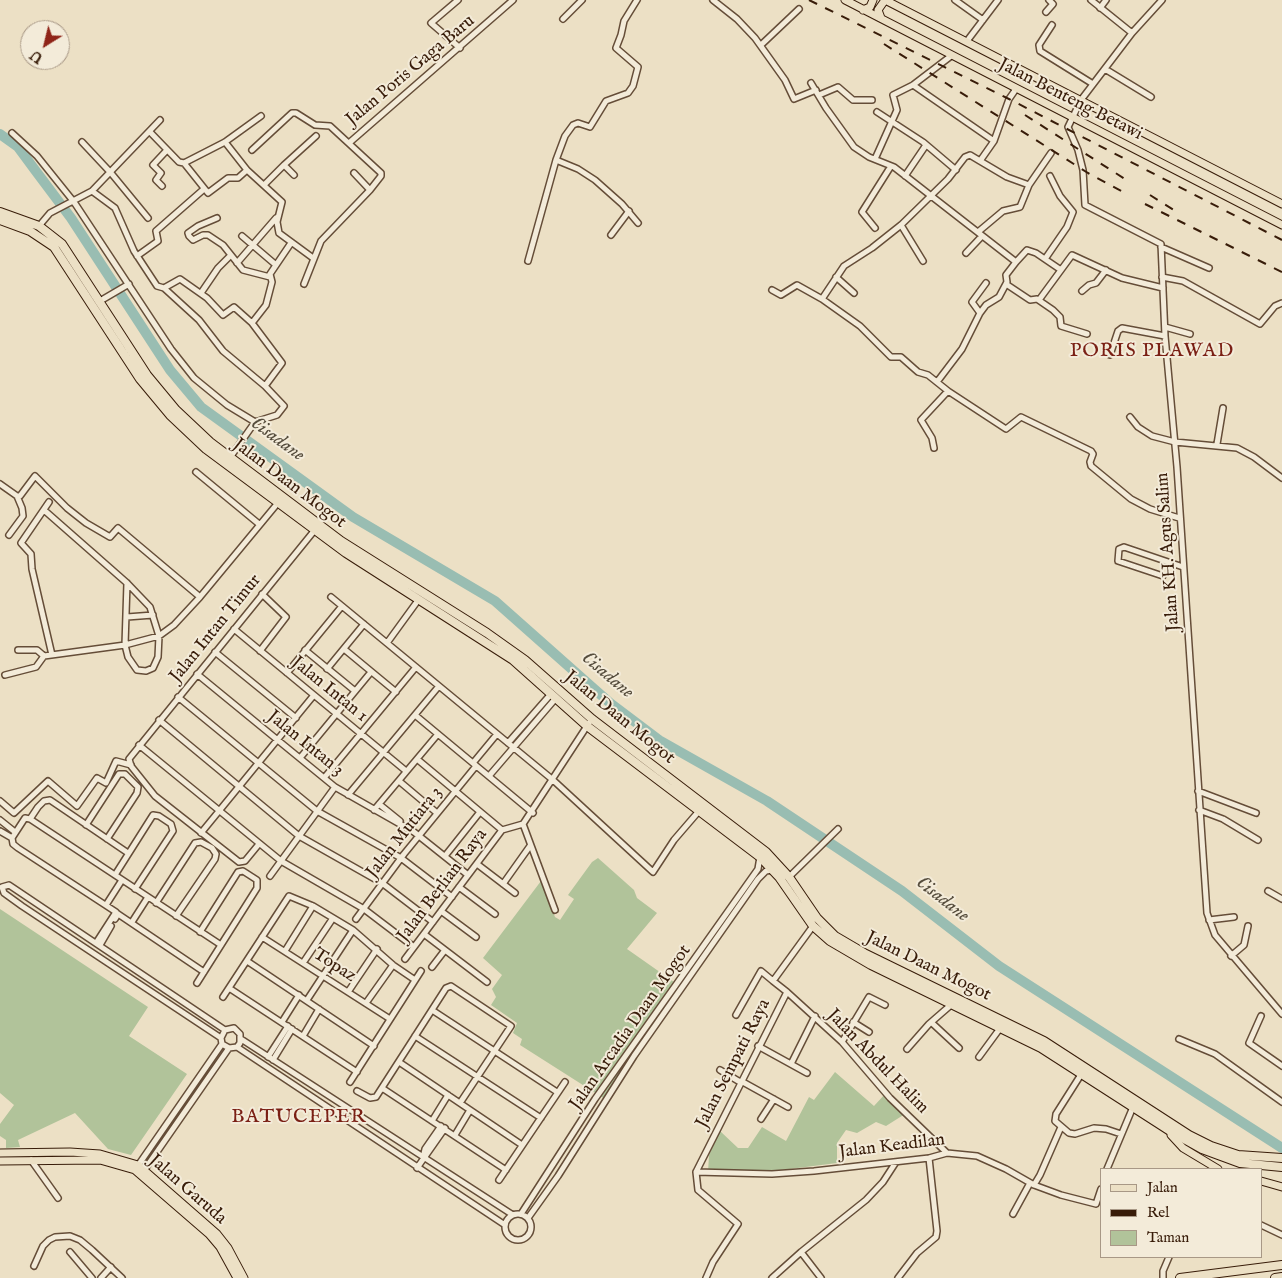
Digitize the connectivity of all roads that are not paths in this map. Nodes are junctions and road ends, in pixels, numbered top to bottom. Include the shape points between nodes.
1 (458, 0) edge
2 (513, 0) edge
3 (582, 0) edge
4 (637, 0) edge
5 (713, 0) edge
6 (845, 0) edge
7 (955, 0) edge
8 (998, 0) edge
9 (1091, 0) edge
10 (1106, 0) edge
11 (1162, 0) edge
12 (884, 1) edge
13 (1052, 1) edge
14 (869, 5) edge
15 (1100, 8) junction
16 (799, 10) dead end
17 (1046, 12) dead end
18 (880, 15) junction
19 (563, 19) dead end
20 (983, 20) junction
21 (1052, 25) dead end
22 (1132, 34) junction
23 (967, 40) junction
24 (761, 45) junction
25 (460, 48) junction
26 (951, 56) junction
27 (1105, 69) junction
28 (811, 83) dead end
29 (1093, 84) junction
30 (913, 85) junction
31 (1016, 89) junction
32 (818, 93) junction
33 (1151, 97) dead end
34 (872, 100) dead end
35 (1080, 103) junction
36 (877, 112) dead end
37 (1073, 115) junction
38 (261, 116) dead end
39 (160, 120) dead end
40 (892, 121) junction
41 (150, 132) junction
42 (12, 133) dead end
43 (316, 136) dead end
44 (994, 141) junction
45 (82, 142) dead end
46 (224, 142) junction
47 (349, 143) junction
48 (926, 145) junction
49 (167, 150) junction
50 (252, 150) dead end
51 (1050, 153) dead end
52 (875, 159) junction
53 (556, 160) junction
54 (980, 161) junction
55 (184, 163) junction
56 (284, 165) junction
57 (891, 166) junction
58 (247, 170) junction
59 (956, 170) junction
60 (111, 173) junction
61 (354, 173) dead end
62 (294, 175) dead end
63 (905, 176) junction
64 (1050, 176) dead end
65 (264, 185) junction
66 (1029, 185) junction
67 (162, 186) dead end
68 (204, 189) junction
69 (370, 190) junction
70 (92, 191) junction
71 (931, 195) junction
72 (73, 202) junction
73 (1282, 204) edge
74 (629, 211) junction
75 (0, 212) edge
76 (278, 216) junction
77 (148, 218) dead end
78 (217, 218) dead end
79 (0, 220) edge
80 (638, 223) dead end
81 (1282, 224) edge
82 (901, 225) junction
83 (39, 226) junction
84 (875, 228) dead end
85 (611, 234) dead end
86 (980, 234) junction
87 (242, 236) dead end
88 (291, 243) junction
89 (251, 245) junction
90 (1161, 248) junction
91 (966, 253) dead end
92 (230, 255) junction
93 (137, 256) junction
94 (313, 258) junction
95 (1045, 259) junction
96 (528, 261) dead end
97 (923, 261) dead end
98 (1016, 262) junction
99 (237, 263) junction
100 (276, 265) junction
101 (1209, 268) dead end
102 (1061, 270) junction
103 (1106, 270) junction
104 (270, 277) junction
105 (1162, 277) junction
106 (836, 278) junction
107 (986, 283) dead end
108 (304, 284) dead end
109 (1006, 284) junction
110 (127, 285) junction
111 (164, 288) junction
112 (1164, 288) junction
113 (772, 290) dead end
114 (1082, 292) dead end
115 (201, 293) junction
116 (854, 293) dead end
117 (103, 299) junction
118 (822, 299) junction
119 (1039, 300) junction
120 (1282, 303) edge
121 (980, 313) junction
122 (252, 323) junction
123 (1165, 327) junction
124 (1088, 334) dead end
125 (1190, 334) dead end
126 (1165, 336) junction
127 (1110, 355) dead end
128 (143, 377) junction
129 (937, 382) junction
130 (265, 386) junction
131 (948, 391) junction
132 (1224, 408) dead end
133 (1130, 417) dead end
134 (253, 424) junction
135 (1174, 442) junction
136 (1217, 444) junction
137 (934, 448) dead end
138 (231, 456) junction
139 (196, 472) dead end
140 (1282, 478) edge
141 (0, 484) edge
142 (17, 496) junction
143 (49, 502) dead end
144 (277, 504) junction
145 (44, 510) junction
146 (1180, 518) junction
147 (259, 524) junction
148 (314, 531) junction
149 (9, 535) dead end
150 (1183, 567) junction
151 (1163, 576) dead end
152 (127, 583) junction
153 (262, 594) junction
154 (200, 597) junction
155 (331, 597) dead end
156 (419, 599) junction
157 (342, 606) junction
158 (154, 615) junction
159 (127, 617) junction
160 (364, 624) junction
161 (234, 629) junction
162 (159, 636) junction
163 (387, 643) junction
164 (125, 645) junction
165 (344, 649) junction
166 (18, 650) dead end
167 (305, 650) junction
168 (260, 651) junction
169 (215, 652) junction
170 (52, 655) junction
171 (44, 656) junction
172 (416, 667) junction
173 (327, 669) junction
174 (371, 672) junction
175 (287, 673) junction
176 (197, 674) junction
177 (5, 675) dead end
178 (439, 686) junction
179 (355, 691) junction
180 (396, 692) junction
181 (314, 695) junction
182 (553, 696) junction
183 (178, 697) junction
184 (336, 714) junction
185 (415, 714) junction
186 (296, 718) junction
187 (159, 720) junction
188 (589, 723) junction
189 (525, 724) junction
190 (530, 728) junction
191 (361, 734) junction
192 (438, 734) junction
193 (497, 734) junction
194 (277, 740) junction
195 (508, 743) junction
196 (138, 745) junction
197 (513, 747) junction
198 (384, 752) junction
199 (300, 758) junction
200 (417, 759) junction
201 (258, 763) junction
202 (475, 764) junction
203 (131, 765) junction
204 (406, 771) junction
205 (489, 776) junction
206 (324, 778) junction
207 (399, 780) junction
208 (554, 780) junction
209 (240, 786) junction
210 (335, 787) junction
211 (1198, 791) junction
212 (455, 792) junction
213 (348, 795) junction
214 (0, 801) edge
215 (379, 804) junction
216 (374, 810) junction
217 (1199, 810) junction
218 (219, 811) junction
219 (317, 811) junction
220 (699, 811) junction
221 (480, 812) junction
222 (437, 813) junction
223 (533, 813) junction
224 (1256, 813) dead end
225 (30, 819) junction
226 (0, 820) edge
227 (86, 824) junction
228 (523, 824) junction
229 (403, 826) junction
230 (838, 829) dead end
231 (502, 830) junction
232 (0, 831) edge
233 (15, 832) junction
234 (201, 833) junction
235 (419, 835) junction
236 (299, 836) junction
237 (12, 838) junction
238 (107, 839) junction
239 (1258, 840) dead end
240 (259, 844) junction
241 (530, 846) junction
242 (128, 853) junction
243 (445, 856) junction
244 (760, 857) junction
245 (401, 858) junction
246 (281, 861) junction
247 (477, 864) junction
248 (773, 870) junction
249 (115, 875) junction
250 (468, 875) junction
251 (270, 876) dead end
252 (789, 877) junction
253 (122, 880) junction
254 (382, 884) junction
255 (502, 884) junction
256 (459, 887) junction
257 (135, 889) junction
258 (1268, 891) dead end
259 (515, 893) dead end
260 (148, 897) junction
261 (452, 897) junction
262 (1282, 899) edge
263 (156, 903) junction
264 (106, 905) junction
265 (313, 906) junction
266 (364, 909) junction
267 (555, 910) dead end
268 (441, 911) junction
269 (495, 914) dead end
270 (176, 916) junction
271 (1234, 917) dead end
272 (333, 918) junction
273 (356, 919) dead end
274 (1209, 920) junction
275 (132, 922) junction
276 (433, 922) junction
277 (111, 923) junction
278 (813, 926) junction
279 (1248, 926) dead end
280 (353, 930) junction
281 (80, 932) junction
282 (200, 932) junction
283 (424, 934) junction
284 (262, 937) junction
285 (476, 937) dead end
286 (74, 941) junction
287 (98, 944) junction
288 (221, 946) junction
289 (414, 947) junction
290 (377, 948) junction
291 (445, 950) junction
292 (285, 951) junction
293 (1231, 956) junction
294 (405, 959) dead end
295 (247, 961) junction
296 (303, 963) junction
297 (393, 965) junction
298 (432, 967) dead end
299 (204, 972) junction
300 (421, 972) dead end
301 (323, 976) junction
302 (415, 980) junction
303 (773, 981) junction
304 (487, 982) dead end
305 (157, 983) junction
306 (197, 983) dead end
307 (229, 988) junction
308 (927, 988) junction
309 (151, 992) junction
310 (348, 992) junction
311 (787, 992) junction
312 (299, 995) junction
313 (223, 998) dead end
314 (307, 1000) junction
315 (366, 1003) junction
316 (952, 1004) junction
317 (885, 1005) dead end
318 (319, 1009) junction
319 (432, 1010) junction
320 (1282, 1014) edge
321 (736, 1015) dead end
322 (815, 1016) junction
323 (1261, 1016) dead end
324 (390, 1019) junction
325 (282, 1022) junction
326 (853, 1022) junction
327 (932, 1023) junction
328 (1001, 1027) junction
329 (290, 1028) junction
330 (225, 1030) junction
331 (869, 1032) dead end
332 (303, 1036) junction
333 (415, 1036) junction
334 (220, 1038) junction
335 (241, 1039) junction
336 (1179, 1039) dead end
337 (842, 1042) junction
338 (222, 1044) junction
339 (237, 1046) junction
340 (374, 1046) junction
341 (758, 1046) junction
342 (229, 1048) junction
343 (960, 1048) dead end
344 (907, 1050) dead end
345 (494, 1051) junction
346 (979, 1057) dead end
347 (270, 1058) junction
348 (399, 1062) junction
349 (791, 1064) junction
350 (1282, 1066) edge
351 (720, 1070) dead end
352 (357, 1072) junction
353 (1082, 1072) junction
354 (807, 1073) dead end
355 (477, 1076) junction
356 (741, 1081) junction
357 (350, 1082) dead end
358 (564, 1082) dead end
359 (382, 1088) junction
360 (357, 1091) dead end
361 (558, 1092) junction
362 (448, 1095) junction
363 (186, 1096) junction
364 (774, 1099) junction
365 (192, 1100) junction
366 (1282, 1102) edge
367 (460, 1103) junction
368 (1133, 1106) junction
369 (788, 1107) dead end
370 (470, 1110) junction
371 (540, 1118) junction
372 (761, 1119) dead end
373 (432, 1121) junction
374 (443, 1127) junction
375 (1061, 1127) junction
376 (1172, 1128) junction
377 (1121, 1134) junction
378 (454, 1135) junction
379 (1189, 1143) junction
380 (522, 1144) junction
381 (0, 1153) edge
382 (947, 1153) junction
383 (423, 1158) junction
384 (928, 1158) junction
385 (1279, 1158) edge
386 (30, 1160) junction
387 (0, 1161) edge
388 (896, 1162) junction
389 (1279, 1167) edge
390 (417, 1168) junction
391 (1106, 1168) edge
392 (1217, 1168) edge
393 (140, 1170) junction
394 (506, 1170) junction
395 (696, 1172) junction
396 (499, 1180) dead end
397 (1262, 1182) edge
398 (1032, 1184) junction
399 (1282, 1187) edge
400 (1100, 1192) edge
401 (58, 1198) dead end
402 (521, 1214) junction
403 (1013, 1214) dead end
404 (512, 1215) junction
405 (528, 1218) junction
406 (505, 1225) junction
407 (1262, 1226) edge
408 (1282, 1236) edge
409 (70, 1252) dead end
410 (800, 1252) junction
411 (1169, 1258) edge
412 (1282, 1265) edge
413 (34, 1266) dead end
414 (110, 1267) junction
415 (1282, 1277) edge
416 (92, 1278) edge
417 (101, 1278) edge
418 (122, 1278) edge
419 (237, 1278) edge
420 (244, 1278) edge
421 (706, 1278) edge
422 (772, 1278) edge
423 (821, 1278) edge
424 (898, 1278) edge
425 (1163, 1278) edge
426 (1180, 1278) edge
427 (1275, 1278) edge

1 - 25 street via 432,23
2 - 25 street, Jalan Poris Gaga Baru
3 - 19 street
4 - 53 street via 624,21 616,48 638,67 633,86 628,93 606,101 590,127 574,124 565,136
5 - 24 street via 737,19
6 - 14 main road, Jalan Benteng Betawi
7 - 20 street
8 - 20 street
9 - 15 street
10 - 15 street
11 - 22 street
12 - 18 main road
12 - 23 main road, Jalan Benteng Betawi
13 - 17 street
14 - 18 main road, Jalan Benteng Betawi
15 - 22 street
16 - 24 street
18 - 26 main road, Jalan Benteng Betawi
20 - 23 street
21 - 29 street via 1039,45 1040,51
22 - 27 street
23 - 35 main road, Jalan Benteng Betawi
24 - 32 street via 794,99
25 - 47 street, Jalan Poris Gaga Baru
26 - 30 street
26 - 31 main road, Jalan Benteng Betawi
27 - 29 street
27 - 33 street
28 - 32 street
29 - 35 street
30 - 40 street via 893,95 897,110
30 - 44 street
31 - 37 main road, Jalan Benteng Betawi
31 - 44 street
32 - 34 street via 838,87 852,99
32 - 52 street via 854,147
35 - 37 street
35 - 73 main road, Jalan Benteng Betawi
36 - 40 street
37 - 81 main road, Jalan Benteng Betawi
37 - 90 street via 1068,128 1083,170 1085,205 1157,240
38 - 46 street
39 - 41 street
40 - 48 street
40 - 52 street
41 - 49 street
41 - 60 street
42 - 72 street via 37,156
43 - 56 street
44 - 54 street
45 - 60 street
46 - 55 street
46 - 58 street
47 - 50 street via 330,126 315,125 292,113
47 - 69 street via 381,173
48 - 59 street
48 - 63 street
49 - 55 street
49 - 67 street via 153,165 161,172 156,180
51 - 66 street
52 - 57 street
53 - 74 street via 586,173
53 - 96 street
54 - 59 street via 968,155
54 - 66 street
55 - 68 street
56 - 62 street
56 - 65 street
57 - 63 street
57 - 84 street via 862,212
58 - 65 street
58 - 68 street via 238,178 228,178 208,193
59 - 71 street
60 - 70 street
60 - 77 street
61 - 69 street
63 - 71 street
64 - 95 street via 1073,213
65 - 76 street via 282,202
66 - 86 street via 1020,206 1003,211
68 - 93 street via 156,231 158,241
69 - 94 street via 321,241
70 - 72 street
70 - 93 street via 115,208
71 - 82 street
71 - 86 street
72 - 83 street via 50,213
72 - 110 street
74 - 80 street
74 - 85 street
75 - 83 highway, Jalan Daan Mogot
76 - 88 street via 277,229
76 - 89 street
78 - 92 street via 188,234 193,240 208,235 223,244
79 - 128 highway, Jalan Daan Mogot via 30,230 54,246
82 - 97 street
82 - 106 street via 848,263
83 - 117 highway, Jalan Daan Mogot via 70,253
86 - 91 street
86 - 98 street
87 - 89 street
88 - 94 street
88 - 100 street
89 - 99 street
89 - 100 street
90 - 101 street
90 - 105 street, Jalan KH. Agus Salim
92 - 99 street
92 - 115 street
93 - 111 street via 150,278
94 - 108 street
95 - 98 street via 1026,250
95 - 102 street
98 - 109 street via 1006,275
99 - 104 street via 249,273
100 - 104 street
102 - 103 street via 1072,255
102 - 119 street
103 - 112 street via 1122,278
103 - 114 street via 1096,284 1088,285
104 - 122 street via 272,282 266,305
105 - 112 street, Jalan KH. Agus Salim
105 - 120 street via 1182,281 1261,324 1275,306
106 - 116 street
106 - 118 street
107 - 121 street via 972,302
109 - 119 street via 1030,300
109 - 121 street via 996,299
110 - 117 street
110 - 134 street via 194,378
111 - 115 street via 180,279
111 - 130 street via 199,320 224,351
112 - 123 street, Jalan KH. Agus Salim
113 - 118 street via 781,295 797,285
115 - 122 street via 223,316 234,307
117 - 128 highway, Jalan Daan Mogot
118 - 129 street via 860,326 891,357 901,358
119 - 124 street via 1059,315 1061,326
121 - 129 street via 962,349
122 - 130 street via 282,363
123 - 125 street
123 - 126 street, Jalan KH. Agus Salim
126 - 127 street via 1122,328
126 - 135 street, Jalan KH. Agus Salim
128 - 138 highway, Jalan Daan Mogot via 189,424
128 - 144 highway, Jalan Daan Mogot via 170,415 206,449
129 - 131 street
130 - 134 street via 284,406 277,415
131 - 137 street via 921,418
131 - 146 street via 1006,429 1021,417 1092,451 1091,466 1131,499
132 - 136 street
133 - 135 street via 1148,434
134 - 138 street
135 - 136 street
135 - 146 street, Jalan KH. Agus Salim
136 - 140 street via 1245,452
138 - 188 highway, Jalan Daan Mogot via 341,541 506,646
139 - 147 street
141 - 142 street
142 - 149 street via 23,516
142 - 154 street via 35,476 86,523 110,538 118,528
143 - 145 street
144 - 147 street
144 - 148 highway, Jalan Daan Mogot
145 - 152 street
145 - 170 street via 21,543 31,554
146 - 150 street, Jalan KH. Agus Salim
147 - 154 street
148 - 153 street, Jalan Intan Timur
148 - 156 highway, Jalan Daan Mogot
150 - 151 street via 1119,548 1118,561
150 - 211 street, Jalan KH. Agus Salim
152 - 158 street
152 - 159 street
153 - 161 street, Jalan Intan Timur
153 - 168 street via 286,618
154 - 162 street
155 - 157 street
156 - 163 street
156 - 182 highway, Jalan Daan Mogot via 500,651
157 - 160 street
157 - 167 street
158 - 159 street
158 - 162 street
159 - 164 street
160 - 163 street
160 - 165 street
161 - 168 street, Jalan Intan 1
161 - 169 street, Jalan Intan Timur
162 - 164 street
162 - 164 street via 158,658 154,668 146,671 137,670 129,662
163 - 172 street
164 - 170 street
165 - 173 street
165 - 174 street
166 - 171 street via 37,650
167 - 173 street
167 - 175 street
168 - 175 street, Jalan Intan 1
169 - 176 street, Jalan Intan Timur
169 - 186 street
170 - 171 street
171 - 177 street via 36,667
172 - 178 street
172 - 180 street
173 - 179 street
174 - 179 street
174 - 180 street
175 - 181 street, Jalan Intan 1
176 - 183 street, Jalan Intan Timur
176 - 194 street, Jalan Intan 3
178 - 185 street
178 - 193 street
179 - 184 street
180 - 191 street
181 - 184 street, Jalan Intan 1
181 - 186 street
182 - 188 highway, Jalan Daan Mogot
182 - 189 street
182 - 190 street
183 - 187 street, Jalan Intan Timur
183 - 201 street
184 - 191 street, Jalan Intan 1
184 - 199 street
185 - 192 street
185 - 198 street
186 - 194 street
187 - 196 street, Jalan Intan Timur
187 - 209 street
188 - 208 street
188 - 220 highway, Jalan Daan Mogot
188 - 252 highway, Jalan Daan Mogot via 766,852
189 - 190 street
189 - 195 street
190 - 197 street
191 - 198 street, Jalan Intan 1
191 - 206 street
192 - 200 street
192 - 202 street
193 - 195 street
193 - 202 street, Jalan Mutiara 3
194 - 199 street, Jalan Intan 3
194 - 201 street
195 - 197 street
196 - 203 street via 130,755
196 - 218 street
197 - 205 street
197 - 208 street
198 - 204 street, Jalan Intan 1
198 - 213 street
199 - 206 street, Jalan Intan 3
200 - 204 street
200 - 212 street, Jalan Berlian Raya
201 - 209 street
201 - 219 street
202 - 205 street
202 - 212 street, Jalan Mutiara 3
203 - 214 street via 116,760 106,783 97,778 77,806 48,782 14,813
203 - 234 street via 155,796
204 - 207 street
205 - 223 street
206 - 210 street, Jalan Intan 3
207 - 215 street
207 - 222 street
208 - 220 street via 653,872
208 - 223 street
209 - 218 street
209 - 236 street
210 - 213 street, Jalan Intan 3
210 - 219 street
211 - 217 street, Jalan KH. Agus Salim
211 - 224 street
212 - 221 street, Jalan Berlian Raya
212 - 222 street, Jalan Mutiara 3
213 - 216 street, Jalan Intan 3
215 - 216 street
215 - 229 street
216 - 229 street, Jalan Intan 3
217 - 239 street via 1224,819
217 - 274 street, Jalan KH. Agus Salim
218 - 234 street
218 - 240 street
219 - 236 street
219 - 245 street
220 - 244 highway, Jalan Daan Mogot
221 - 231 street, Jalan Berlian Raya
221 - 243 street
222 - 235 street, Jalan Mutiara 3
223 - 228 street
225 - 227 street via 44,801 50,800
225 - 233 street via 25,818
225 - 249 street
226 - 233 street
227 - 238 street
227 - 238 street via 120,774 125,774 138,787 137,793
228 - 231 street
228 - 241 street
229 - 235 street
230 - 252 street
231 - 247 street, Jalan Berlian Raya
232 - 237 street
233 - 237 street
234 - 240 street via 242,863
235 - 243 street
235 - 245 street, Jalan Mutiara 3
236 - 246 street
236 - 254 street
237 - 264 street via 18,848
238 - 242 street
240 - 246 street
241 - 255 street
241 - 267 street
242 - 249 street
242 - 257 street via 153,815 174,827
243 - 250 street
244 - 248 highway, Jalan Daan Mogot
244 - 402 street, Jalan Arcadia Daan Mogot via 760,865 753,876 595,1099
245 - 254 street, Jalan Mutiara 3
245 - 261 street
246 - 251 street
246 - 266 street
247 - 250 street, Jalan Berlian Raya
247 - 255 street
248 - 278 highway, Jalan Daan Mogot
248 - 405 street, Jalan Arcadia Daan Mogot via 766,871 758,879 656,1024
249 - 253 street
250 - 256 street, Jalan Berlian Raya
252 - 308 highway, Jalan Daan Mogot via 817,918 836,936
253 - 257 street
253 - 264 street
254 - 266 street, Jalan Mutiara 3
254 - 276 street
255 - 259 street
256 - 261 street, Jalan Berlian Raya
256 - 269 street
257 - 260 street
258 - 262 street
260 - 263 street
260 - 275 street
261 - 268 street, Jalan Berlian Raya
263 - 270 street
263 - 270 street via 196,843 212,848 215,859
264 - 277 street via 116,912
265 - 272 street
265 - 284 street via 292,897 286,898
265 - 292 street
266 - 273 street, Jalan Mutiara 3
266 - 289 street
268 - 276 street, Jalan Berlian Raya
268 - 285 street
270 - 282 street
271 - 274 street
272 - 280 street
272 - 296 street
274 - 293 street, Jalan KH. Agus Salim via 1215,935
275 - 277 street via 118,914
275 - 299 street
276 - 283 street, Jalan Berlian Raya
277 - 287 street
278 - 303 street, Jalan Sempati Raya
278 - 308 highway, Jalan Daan Mogot via 846,951
279 - 293 street via 1244,945
280 - 290 street
280 - 301 street
281 - 286 street
281 - 286 street via 9,885 3,886 4,893
281 - 287 street
282 - 288 street
282 - 288 street via 238,872 243,871 257,880 257,888
283 - 289 street, Jalan Berlian Raya
283 - 291 street
284 - 292 street, Topaz
284 - 295 street
286 - 309 street
287 - 305 street
288 - 299 street
289 - 294 street, Jalan Berlian Raya
290 - 297 street
290 - 310 street
291 - 298 street
291 - 304 street
292 - 296 street, Topaz
293 - 320 street, Jalan KH. Agus Salim
295 - 307 street
295 - 312 street
296 - 301 street, Topaz
297 - 302 street
297 - 315 street
299 - 306 street
300 - 302 street
301 - 310 street, Topaz
301 - 314 street
302 - 324 street
303 - 311 street, Jalan Sempati Raya
303 - 321 street via 761,971
305 - 309 street
305 - 330 street
307 - 313 street
307 - 325 street
308 - 316 highway, Jalan Daan Mogot
308 - 376 highway, Jalan Daan Mogot via 1044,1041
309 - 334 street
310 - 315 street, Topaz
311 - 322 street, Jalan Abdul Halim
311 - 341 street, Jalan Sempati Raya
312 - 314 street
312 - 325 street
314 - 318 street
315 - 324 street, Topaz
316 - 327 street
316 - 328 highway, Jalan Daan Mogot
317 - 326 street via 869,997
318 - 332 street
318 - 340 street
319 - 333 street
319 - 345 street
319 - 345 street via 446,988 451,986 511,1026
322 - 337 street, Jalan Abdul Halim
322 - 349 street
323 - 350 street via 1249,1043
324 - 340 street
325 - 329 street
326 - 331 street
326 - 337 street
327 - 343 street
327 - 344 street
328 - 346 street
328 - 353 highway, Jalan Daan Mogot
329 - 332 street
329 - 347 street
330 - 334 street
330 - 335 street via 238,1030
332 - 352 street
333 - 348 street
333 - 355 street
334 - 338 street
335 - 339 street
335 - 347 street
336 - 366 street via 1215,1054
337 - 382 street, Jalan Abdul Halim via 890,1098
338 - 342 street
338 - 363 street
339 - 342 street
339 - 390 street
340 - 352 street
341 - 349 street
341 - 356 street, Jalan Sempati Raya
342 - 365 street
345 - 355 street
345 - 361 street
347 - 383 street
348 - 359 street
348 - 362 street
349 - 354 street
351 - 356 street
352 - 357 street
353 - 368 highway, Jalan Daan Mogot
353 - 375 street via 1056,1114 1054,1121
355 - 367 street
355 - 371 street
356 - 364 street
356 - 395 street, Jalan Sempati Raya
358 - 361 street
359 - 360 street via 373,1099
359 - 373 street
361 - 371 street
362 - 367 street
362 - 373 street
363 - 365 street
363 - 393 street
364 - 369 street
364 - 372 street
365 - 393 street
367 - 370 street
368 - 376 highway, Jalan Daan Mogot
368 - 377 street
370 - 378 street
370 - 380 street
371 - 380 street
373 - 374 street
374 - 378 street
374 - 383 street
375 - 377 street via 1075,1134 1094,1128
375 - 398 street via 1040,1175
376 - 379 highway, Jalan Daan Mogot
376 - 379 main road via 1173,1137
377 - 391 street
378 - 394 street
379 - 385 highway, Jalan Daan Mogot via 1231,1153
379 - 389 highway, Jalan Daan Mogot via 1226,1159
379 - 392 main road
380 - 394 street
381 - 393 main road, Jalan Garuda via 100,1154
382 - 384 street, Jalan Keadilan
382 - 398 street, Jalan Keadilan via 977,1156
383 - 390 street
383 - 404 street
384 - 388 street, Jalan Keadilan
384 - 424 street via 936,1237 916,1253
386 - 387 main road, Jalan Garuda
386 - 393 main road, Jalan Garuda via 100,1160
386 - 401 street
388 - 395 street, Jalan Keadilan via 772,1174
388 - 410 street via 866,1200
390 - 406 street
393 - 419 main road, Jalan Garuda via 220,1246
393 - 420 main road, Jalan Garuda via 217,1234
394 - 396 street
395 - 421 street via 698,1190 738,1224
397 - 399 main road
398 - 400 street, Jalan Keadilan via 1061,1196 1096,1204
398 - 403 street
402 - 404 street
402 - 405 street
404 - 406 street
405 - 406 street via 531,1230 524,1238 513,1239 507,1234
407 - 408 street
409 - 416 street
410 - 422 street
410 - 423 street
411 - 425 street
412 - 426 highway
413 - 414 street via 49,1240 70,1236 80,1240
414 - 417 street
414 - 418 street
415 - 427 highway

